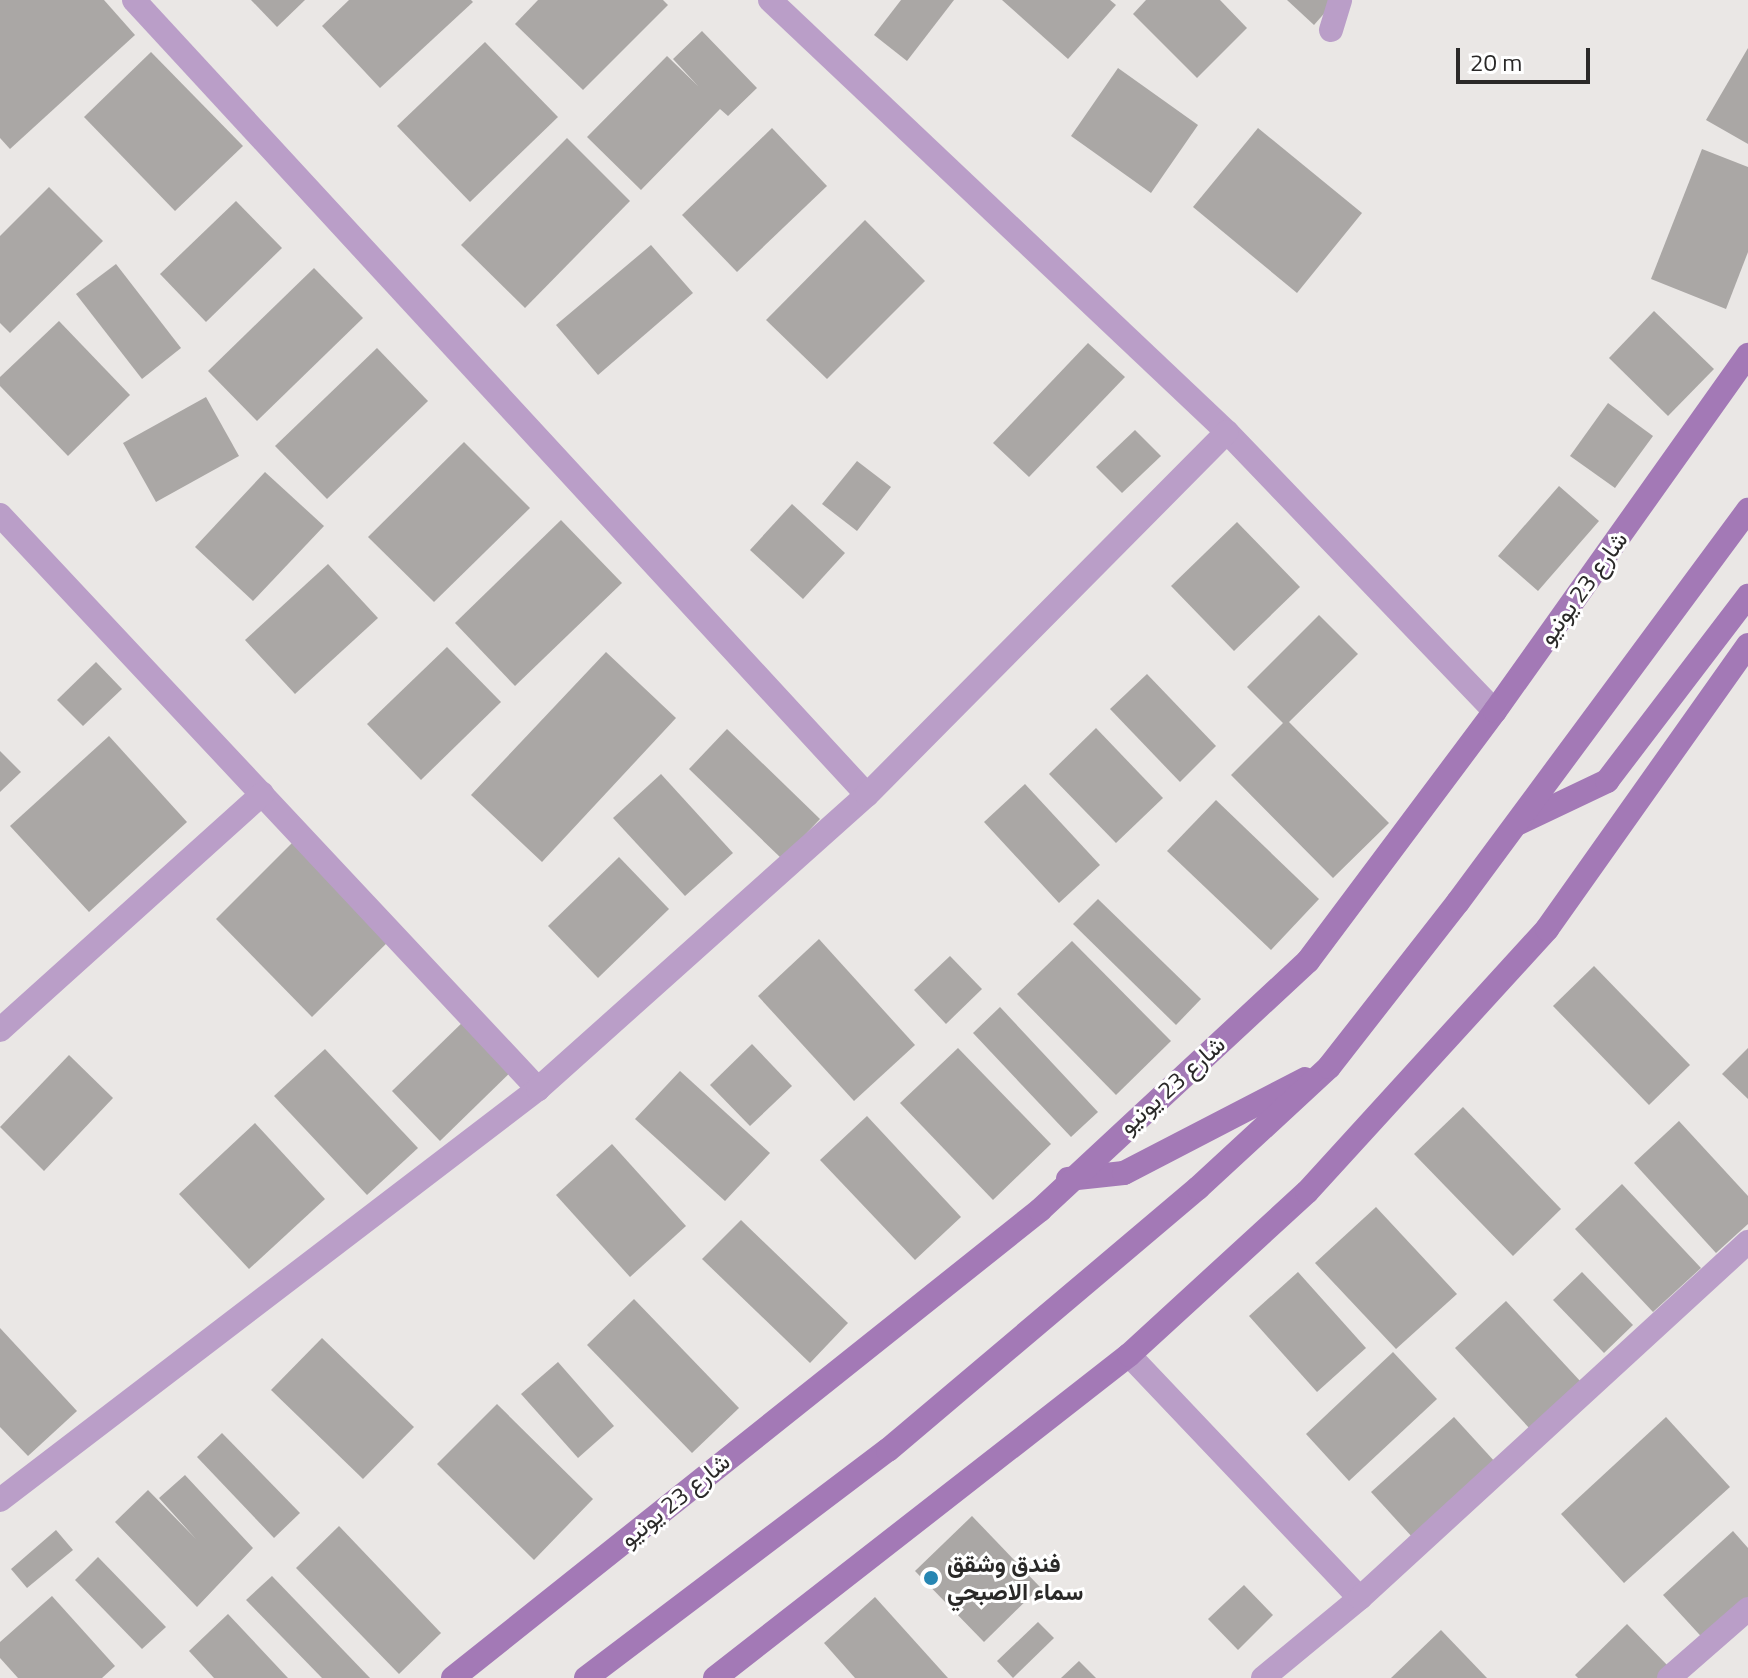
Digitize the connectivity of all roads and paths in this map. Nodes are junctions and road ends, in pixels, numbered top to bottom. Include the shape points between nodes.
1 (134, 0) edge
2 (770, 0) edge
3 (1340, 0) edge
4 (1331, 30) dead end
5 (1748, 355) edge
6 (1227, 432) junction
7 (1748, 510) edge
8 (5, 531) edge
9 (1748, 596) edge
10 (1748, 645) edge
11 (1495, 711) junction
12 (262, 794) junction
13 (867, 795) junction
14 (1514, 826) junction
15 (0, 1030) edge
16 (1329, 1067) junction
17 (538, 1089) junction
18 (1068, 1179) junction
19 (1748, 1242) edge
20 (1129, 1355) junction
21 (0, 1500) edge
22 (1360, 1598) junction
23 (1748, 1609) edge
24 (453, 1678) edge
25 (586, 1678) edge
26 (715, 1678) edge
27 (1263, 1678) edge
28 (1669, 1678) edge

1 - 13 street
2 - 6 street
3 - 4 street
5 - 11 street, شارع 23 يونيو
6 - 11 street
6 - 13 street
7 - 14 street
8 - 12 street
9 - 14 street via 1607,781
10 - 20 street via 1547,929 1307,1192
11 - 18 street, شارع 23 يونيو via 1308,961
12 - 15 street
12 - 17 street
13 - 17 street
14 - 16 street
16 - 18 street via 1124,1173
16 - 25 street via 1198,1188 888,1450
17 - 21 street
18 - 24 street, شارع 23 يونيو via 1040,1210
19 - 22 street
20 - 22 street
20 - 26 street
22 - 27 street
23 - 28 street

